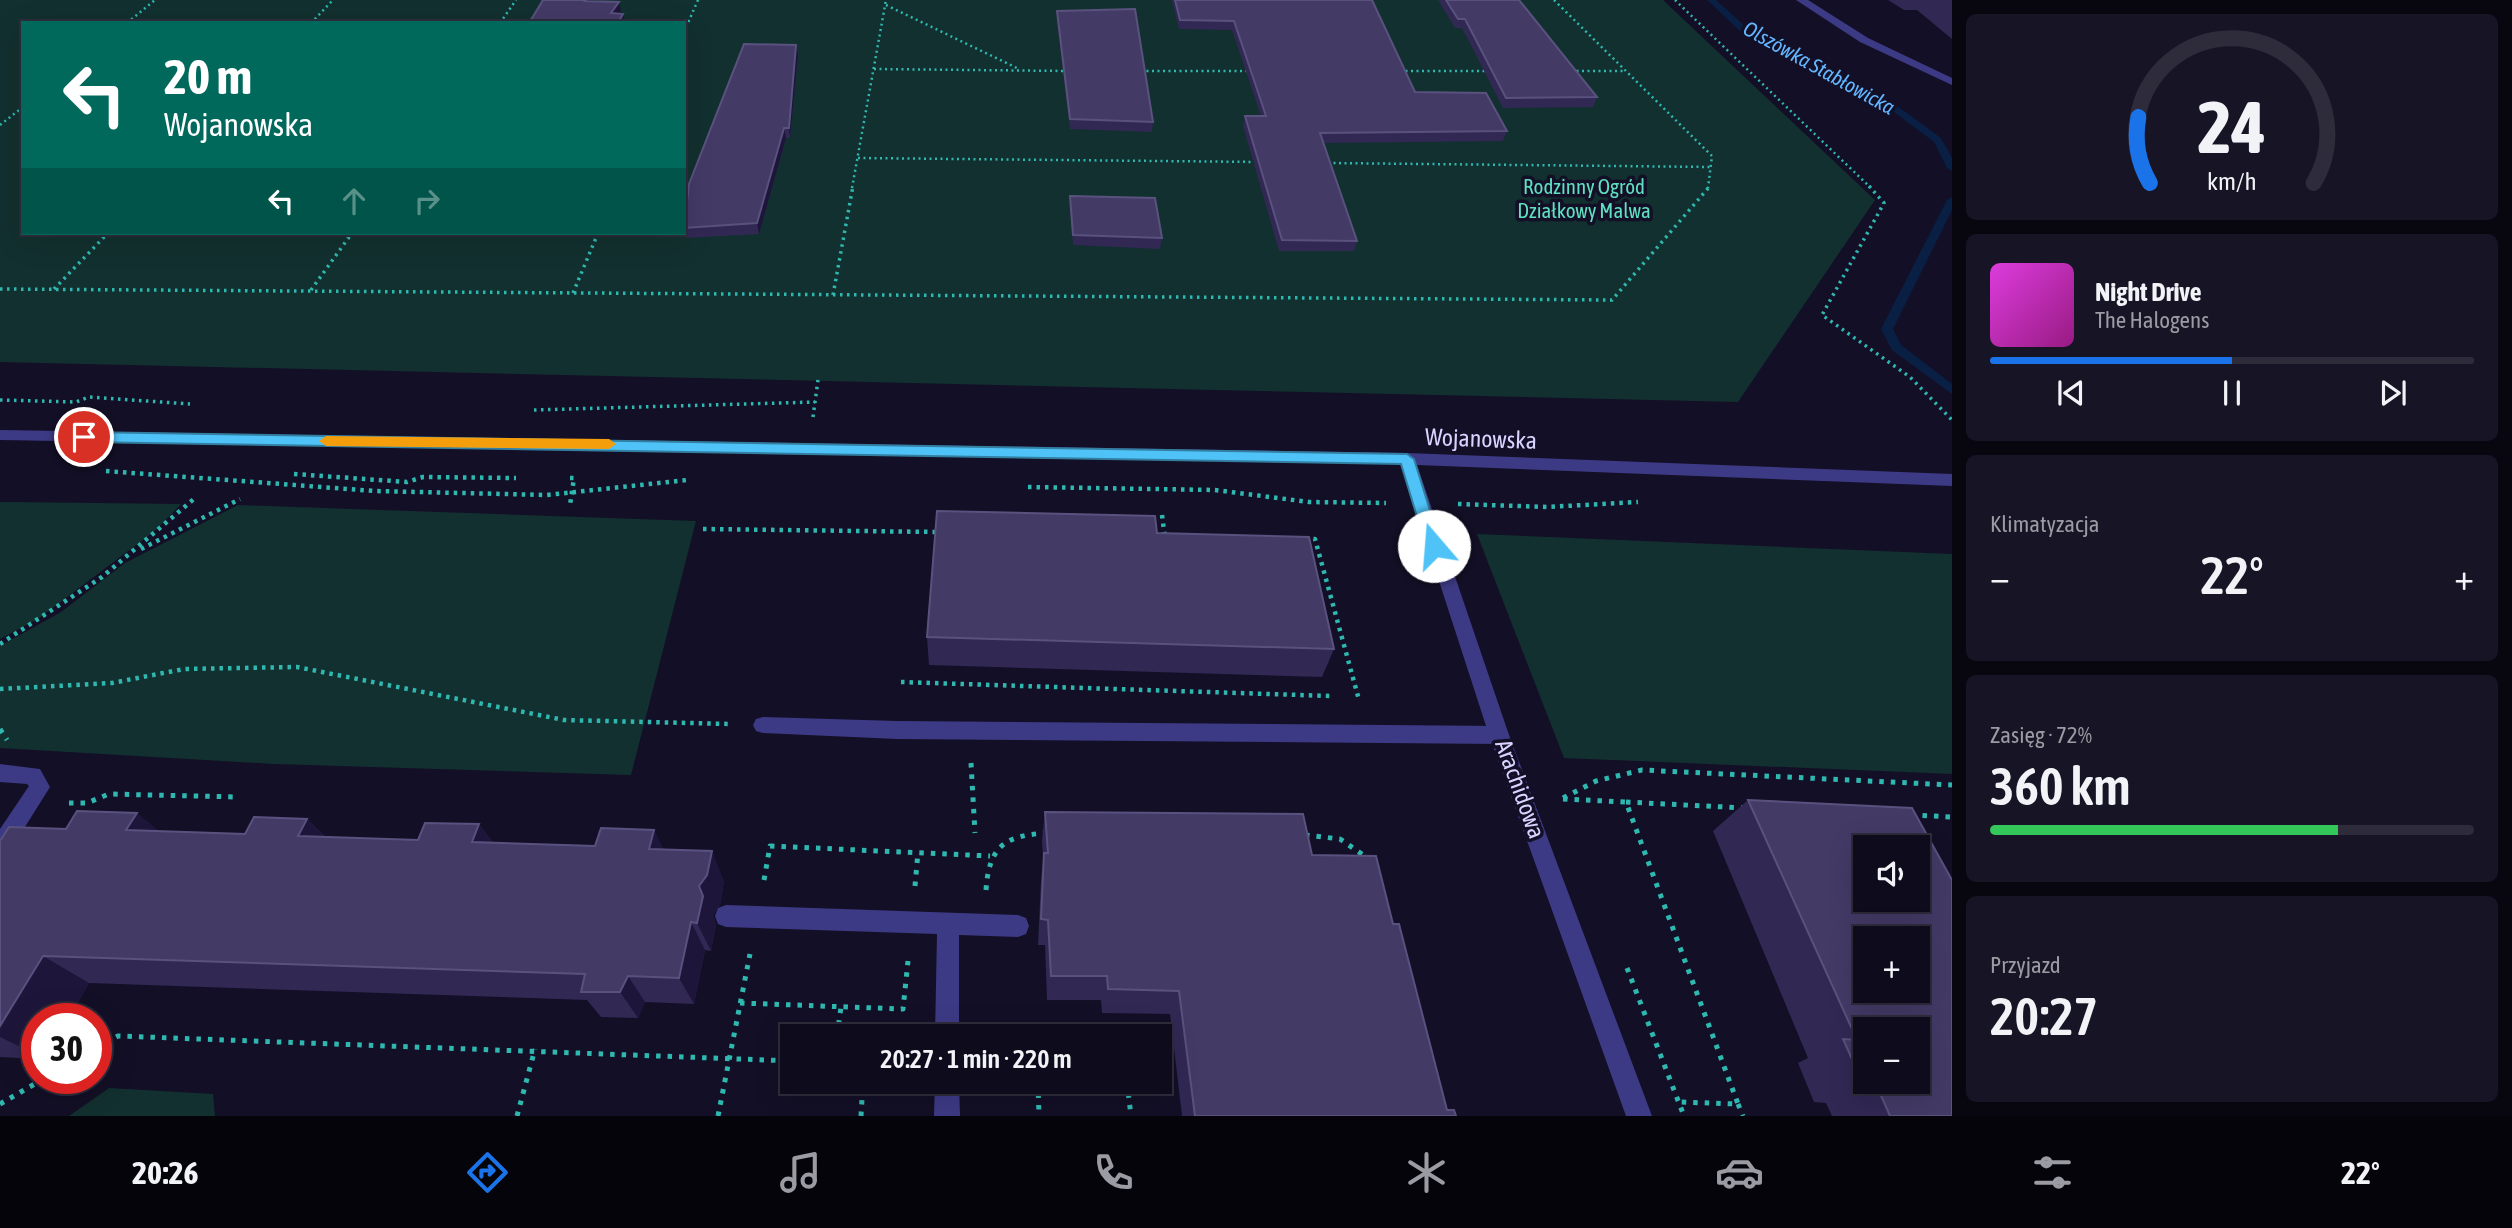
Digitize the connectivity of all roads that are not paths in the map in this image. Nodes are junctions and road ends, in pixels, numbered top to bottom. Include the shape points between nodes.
1 (1801, 0) edge
2 (1951, 80) edge
3 (0, 435) edge
4 (1407, 459) junction
5 (1952, 480) edge
6 (763, 725) road end
7 (1499, 735) junction
8 (0, 773) edge
9 (0, 847) edge
10 (726, 916) dead end
11 (948, 925) junction
12 (1018, 926) dead end
13 (947, 1024) edge
14 (947, 1094) edge
15 (947, 1116) edge
16 (1639, 1116) edge

1 - 2 street via 1864,40
3 - 4 street, Wojanowska
4 - 5 street, Wojanowska
4 - 7 street, Arachidowa
6 - 7 street
7 - 16 street, Arachidowa
8 - 9 street via 33,775 40,787
10 - 11 street
11 - 12 street
11 - 13 street
14 - 15 street

